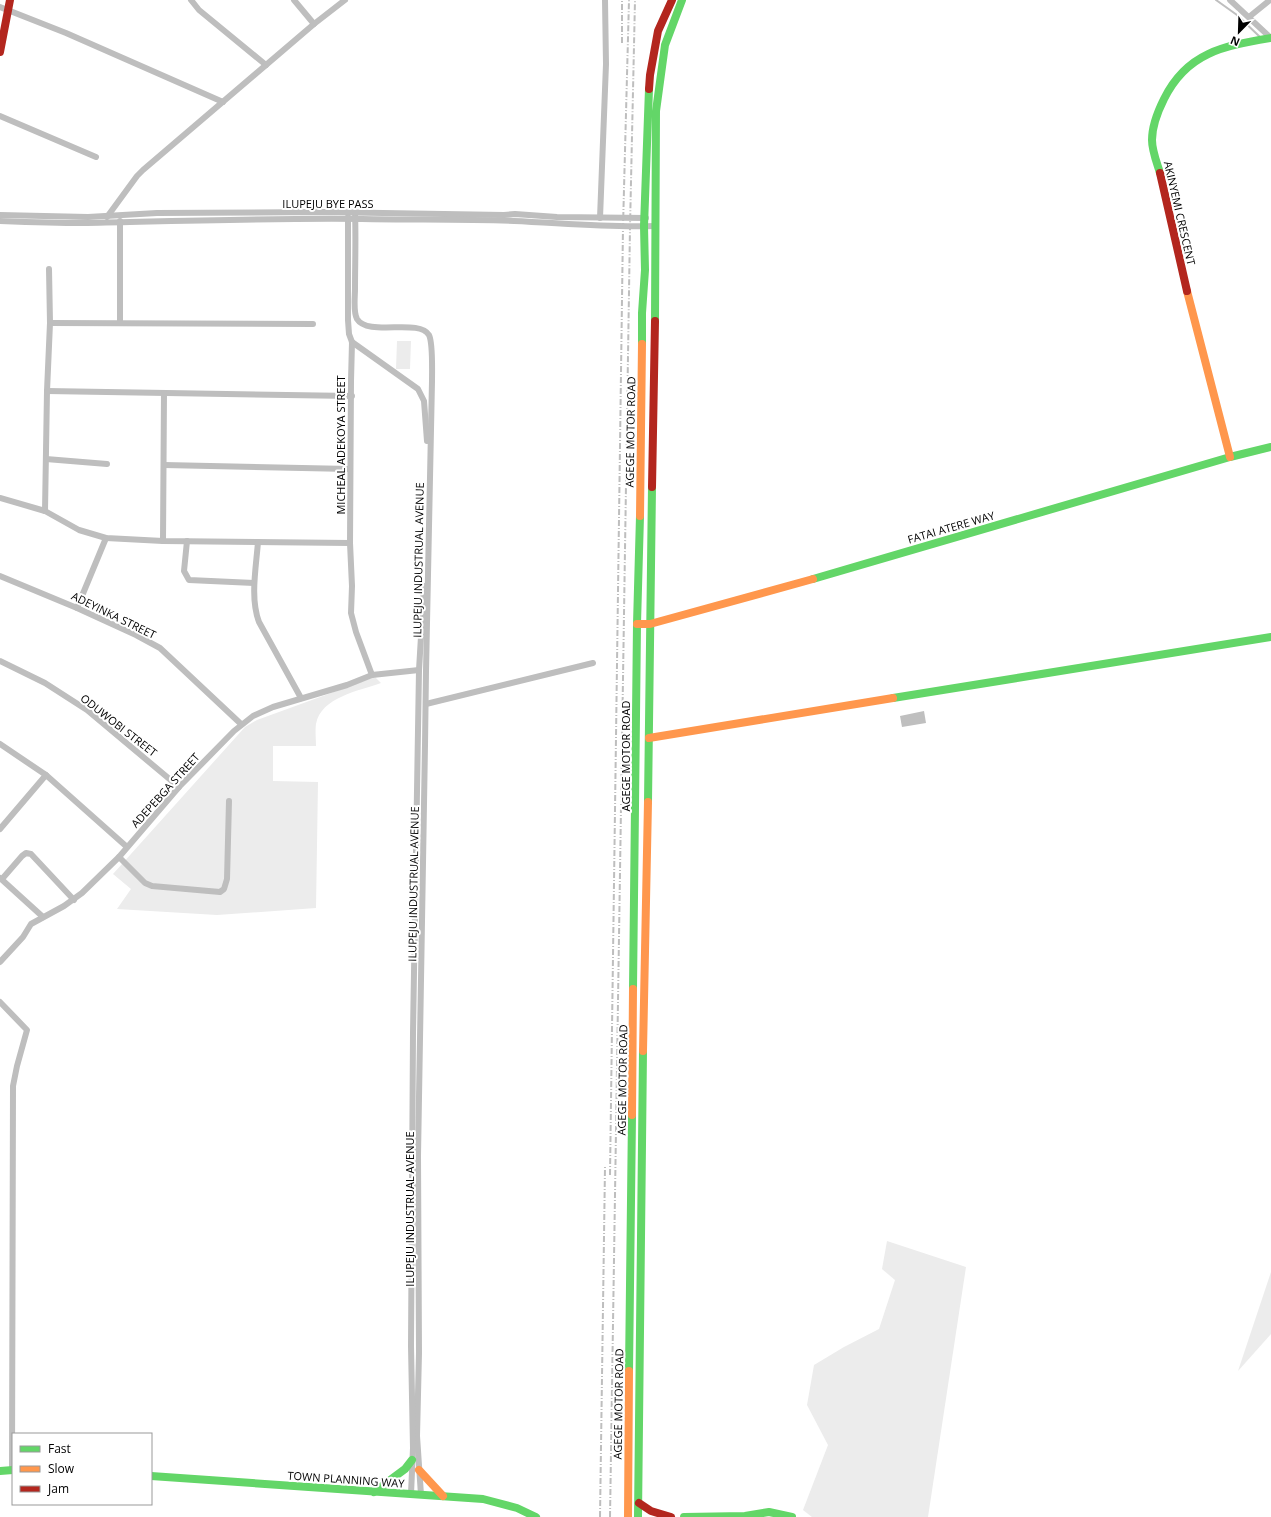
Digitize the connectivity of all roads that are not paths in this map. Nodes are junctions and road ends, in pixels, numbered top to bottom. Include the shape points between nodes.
1 (10, 0) edge
2 (191, 0) edge
3 (294, 0) edge
4 (345, 0) edge
5 (605, 0) edge
6 (672, 0) edge
7 (682, 0) edge
8 (1230, 0) edge
9 (1270, 0) edge
10 (4, 8) edge
11 (1249, 17) junction
12 (314, 24) junction
13 (1271, 38) edge
14 (0, 52) edge
15 (266, 65) junction
16 (223, 102) junction
17 (0, 116) edge
18 (96, 157) dead end
19 (347, 213) junction
20 (0, 215) edge
21 (108, 216) junction
22 (355, 216) junction
23 (600, 218) junction
24 (348, 220) junction
25 (0, 221) edge
26 (656, 221) junction
27 (105, 222) junction
28 (120, 222) junction
29 (645, 222) junction
30 (49, 269) dead end
31 (50, 323) junction
32 (120, 323) junction
33 (313, 324) dead end
34 (352, 342) junction
35 (46, 391) junction
36 (164, 394) junction
37 (352, 396) junction
38 (1271, 446) edge
39 (1230, 457) junction
40 (46, 459) junction
41 (107, 464) dead end
42 (164, 465) junction
43 (350, 469) junction
44 (0, 498) edge
45 (45, 511) junction
46 (106, 538) junction
47 (163, 541) junction
48 (187, 541) junction
49 (258, 542) junction
50 (350, 543) junction
51 (0, 576) edge
52 (254, 583) junction
53 (77, 608) junction
54 (637, 624) junction
55 (650, 624) junction
56 (1271, 637) edge
57 (0, 661) edge
58 (593, 663) dead end
59 (419, 670) junction
60 (372, 675) junction
61 (301, 698) junction
62 (426, 704) junction
63 (241, 724) junction
64 (649, 738) junction
65 (0, 744) edge
66 (46, 775) junction
67 (179, 787) junction
68 (229, 801) dead end
69 (0, 829) edge
70 (127, 846) junction
71 (118, 857) junction
72 (1, 878) edge
73 (74, 900) junction
74 (43, 917) junction
75 (0, 962) edge
76 (0, 1002) edge
77 (640, 1362) junction
78 (629, 1363) junction
79 (12, 1433) edge
80 (412, 1460) junction
81 (12, 1470) edge
82 (419, 1470) junction
83 (0, 1471) edge
84 (152, 1476) edge
85 (374, 1492) junction
86 (411, 1494) junction
87 (421, 1495) junction
88 (443, 1496) junction
89 (639, 1503) junction
90 (536, 1517) edge
91 (628, 1517) edge
92 (638, 1517) edge
93 (671, 1517) edge
94 (684, 1517) edge
95 (792, 1517) edge

1 - 10 main road
2 - 15 street
3 - 12 street
4 - 12 street
5 - 23 street via 606,64
6 - 29 main road, AGEGE MOTOR ROAD via 658,31 650,75
7 - 26 main road, AGEGE MOTOR ROAD via 665,45 658,91
8 - 11 street
9 - 11 street
10 - 14 main road
10 - 16 street
11 - 13 street
12 - 15 street
13 - 39 main road, AKINYEMI CRESCENT via 1202,56 1172,84 1161,103 1153,130 1152,141 1190,304
15 - 16 street
16 - 21 street via 137,176
17 - 18 street
19 - 21 street, ILUPEJU BYE PASS via 157,213
19 - 22 street, ILUPEJU BYE PASS
19 - 24 street, MICHEAL ADEKOYA STREET
20 - 21 street, ILUPEJU BYE PASS
21 - 27 street
22 - 23 street, ILUPEJU BYE PASS via 515,214
22 - 24 street, ILUPEJU BYE PASS
22 - 29 street, ILUPEJU BYE PASS via 620,227
22 - 62 street, ILUPEJU INDUSTRUAL AVENUE via 356,318 362,324 371,327 423,329 429,335 431,344
23 - 29 street, ILUPEJU BYE PASS
24 - 28 street, ILUPEJU BYE PASS
24 - 34 street, MICHEAL ADEKOYA STREET via 348,320
25 - 27 street, ILUPEJU BYE PASS
26 - 29 street, ILUPEJU BYE PASS
26 - 55 main road, AGEGE MOTOR ROAD
27 - 28 street, ILUPEJU BYE PASS
28 - 32 street
29 - 54 main road, AGEGE MOTOR ROAD
30 - 31 street
31 - 32 street
31 - 35 street
32 - 33 street
34 - 37 street, MICHEAL ADEKOYA STREET
34 - 59 street, ILUPEJU INDUSTRUAL AVENUE via 418,389 424,401 427,435 426,527
35 - 36 street
35 - 40 street
36 - 37 street
36 - 42 street
37 - 43 street, MICHEAL ADEKOYA STREET
38 - 39 main road, FATAI ATERE WAY
39 - 55 main road, FATAI ATERE WAY via 764,594
40 - 41 street
40 - 45 street
42 - 43 street
42 - 47 street
43 - 50 street, MICHEAL ADEKOYA STREET
44 - 45 street
45 - 46 street via 79,530
46 - 47 street
46 - 53 street
47 - 48 street
48 - 49 street
48 - 52 street via 184,571 189,580
49 - 50 street
49 - 52 street
50 - 60 street, MICHEAL ADEKOYA STREET via 351,613
51 - 53 street, ADEYINKA STREET
52 - 61 street via 258,622
53 - 63 street, ADEYINKA STREET via 160,648
54 - 55 main road, FATAI ATERE WAY
54 - 78 main road, AGEGE MOTOR ROAD
55 - 64 main road, AGEGE MOTOR ROAD
56 - 64 main road
57 - 67 street, ODUWOBI STREET via 45,683 87,710
58 - 62 street
59 - 60 street, ADEPEBGA STREET
59 - 80 street, ILUPEJU INDUSTRUAL AVENUE via 411,1338
60 - 61 street, ADEPEBGA STREET
61 - 63 street, ADEPEBGA STREET via 259,712
62 - 82 street, ILUPEJU INDUSTRUAL AVENUE via 418,1156
63 - 67 street, ADEPEBGA STREET
64 - 77 main road, AGEGE MOTOR ROAD
65 - 66 street
66 - 69 street
66 - 70 street
67 - 70 street, ADEPEBGA STREET
68 - 71 street via 227,879 224,889 220,892 152,886 145,883
70 - 71 street, ADEPEBGA STREET
71 - 73 street, ADEPEBGA STREET
72 - 73 street via 22,856 26,853 31,854
72 - 74 street
73 - 74 street, ADEPEBGA STREET
74 - 75 street, ADEPEBGA STREET via 31,924 23,937
76 - 79 street via 27,1030 13,1086
77 - 78 main road
77 - 89 main road, AGEGE MOTOR ROAD
78 - 91 main road, AGEGE MOTOR ROAD
80 - 85 main road via 401,1473
80 - 86 street, ILUPEJU INDUSTRUAL AVENUE
81 - 83 main road
82 - 87 street, ILUPEJU INDUSTRUAL AVENUE
82 - 88 main road
84 - 85 main road, TOWN PLANNING WAY
85 - 86 main road, TOWN PLANNING WAY
86 - 87 main road, TOWN PLANNING WAY
87 - 88 main road, TOWN PLANNING WAY
88 - 90 main road, TOWN PLANNING WAY via 510,1504
89 - 92 main road, AGEGE MOTOR ROAD
89 - 93 main road via 651,1511
94 - 95 main road via 745,1516 768,1512

